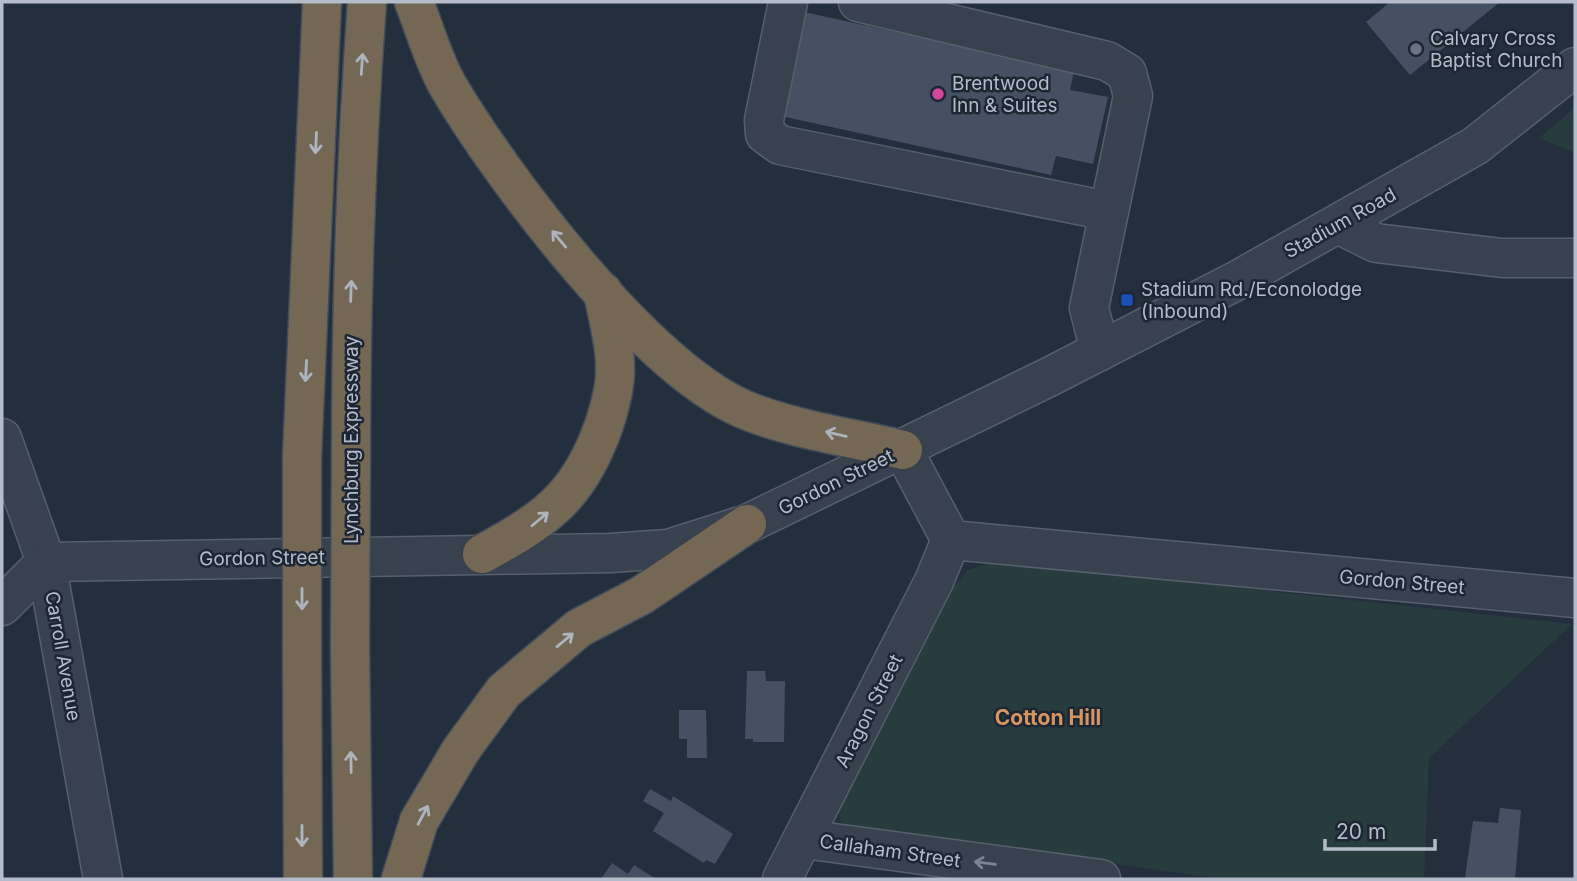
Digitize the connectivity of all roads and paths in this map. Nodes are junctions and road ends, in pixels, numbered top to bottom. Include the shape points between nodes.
1 (323, 2) edge
2 (367, 2) edge
3 (414, 2) edge
4 (788, 2) edge
5 (858, 2) edge
6 (1575, 67) edge
7 (1108, 211) junction
8 (1338, 224) junction
9 (1575, 258) edge
10 (603, 292) junction
11 (1100, 351) junction
12 (2, 438) edge
13 (903, 450) junction
14 (747, 524) junction
15 (951, 540) junction
16 (482, 554) junction
17 (46, 562) junction
18 (1575, 598) edge
19 (2, 606) edge
20 (804, 839) junction
21 (103, 879) edge
22 (303, 879) edge
23 (353, 879) edge
24 (401, 879) edge
25 (782, 879) edge
26 (1101, 879) edge

1 -> 22 highway, bridge via 302,457
23 -> 2 highway, Lynchburg Expressway, bridge via 351,457 356,161
10 -> 3 highway via 501,169 446,83
4 - 7 street via 764,120 765,134 780,145
5 - 7 street via 1107,61 1127,73 1133,96
6 - 8 street, Stadium Road via 1475,146
7 - 11 street via 1089,307
8 - 9 street via 1376,243 1502,258
8 - 11 street, Stadium Road
13 -> 10 highway via 742,408 693,377
16 -> 10 highway via 531,527 566,497 593,457 610,407 615,367
11 - 13 street, Stadium Road
12 - 17 street, Carroll Avenue
13 - 14 street, Gordon Street
13 - 15 street, Gordon Street
14 - 16 street, Gordon Street via 668,548
24 -> 14 highway via 419,821 461,750 504,691 579,628 642,595
15 - 18 street, Gordon Street
15 - 20 street, Aragon Street
16 - 17 street, Gordon Street
17 - 19 street
17 - 21 street, Carroll Avenue
20 - 25 street, Aragon Street
26 -> 20 street, Callaham Street

